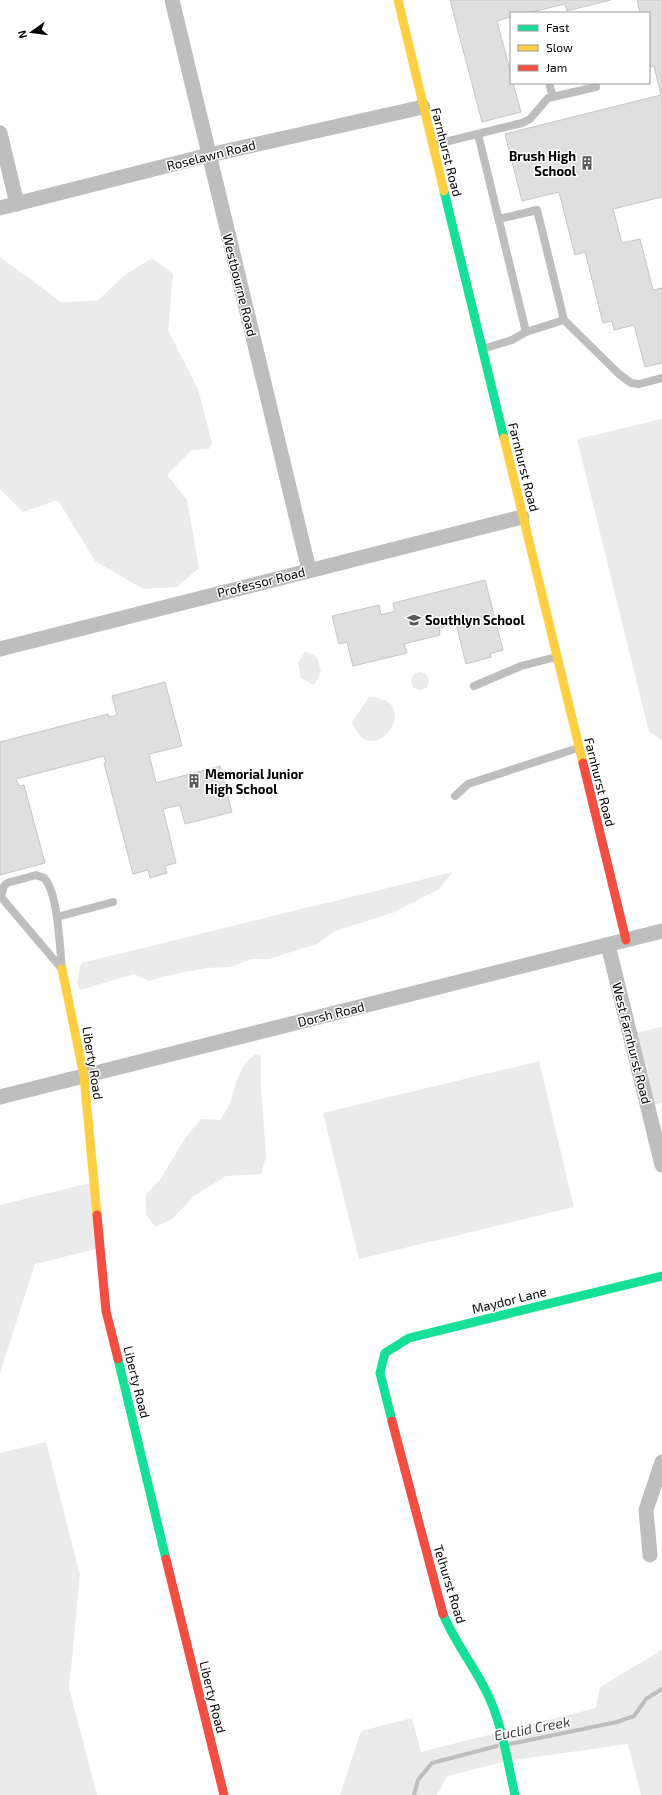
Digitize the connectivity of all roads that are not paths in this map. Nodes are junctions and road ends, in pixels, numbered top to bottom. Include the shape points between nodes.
1 (172, 0) edge
2 (398, 0) edge
3 (549, 84) edge
4 (595, 84) edge
5 (553, 97) junction
6 (423, 107) junction
7 (0, 133) edge
8 (478, 134) junction
9 (432, 145) junction
10 (209, 155) junction
11 (18, 204) junction
12 (0, 208) edge
13 (499, 219) junction
14 (564, 320) junction
15 (526, 332) junction
16 (482, 349) junction
17 (662, 378) edge
18 (522, 517) junction
19 (309, 570) junction
20 (0, 648) edge
21 (556, 657) junction
22 (474, 686) dead end
23 (578, 748) junction
24 (456, 796) dead end
25 (113, 902) dead end
26 (57, 917) junction
27 (662, 931) edge
28 (626, 940) junction
29 (608, 945) junction
30 (62, 969) junction
31 (84, 1076) junction
32 (0, 1097) edge
33 (662, 1165) edge
34 (662, 1276) edge
35 (380, 1373) joint
36 (662, 1462) edge
37 (650, 1555) dead end
38 (224, 1795) edge
39 (515, 1795) edge

1 - 10 street, Westbourne Road
2 - 6 street, Farnhurst Road
3 - 5 lane
4 - 5 lane via 596,87
5 - 8 lane via 548,98 530,119 522,123
6 - 9 street, Farnhurst Road
6 - 10 street, Roselawn Road
7 - 11 street
8 - 9 lane
8 - 13 lane
9 - 16 street, Farnhurst Road
10 - 11 street, Roselawn Road
10 - 19 street, Westbourne Road
11 - 12 street, Roselawn Road
13 - 14 lane via 537,210
13 - 15 lane
14 - 15 lane
14 - 17 lane via 631,383 640,384
15 - 16 lane via 512,340
16 - 18 street, Farnhurst Road
18 - 19 street, Professor Road
18 - 21 street, Farnhurst Road
19 - 20 street, Professor Road
21 - 22 lane via 521,666
21 - 23 street, Farnhurst Road
23 - 24 lane via 468,784
23 - 28 street, Farnhurst Road
25 - 26 lane
26 - 30 lane
26 - 30 lane via 44,878 36,875 4,886 1,894 4,901
27 - 28 street, Dorsh Road
28 - 29 street, Dorsh Road
29 - 31 street, Dorsh Road
29 - 33 street, West Farnhurst Road
30 - 31 street, Liberty Road
31 - 32 street, Dorsh Road
31 - 38 street, Liberty Road via 106,1311
34 - 35 street, Maydor Lane via 409,1338 385,1353
35 - 39 street, Telhurst Road via 440,1607 450,1632 485,1688 497,1721
36 - 37 street via 646,1510

